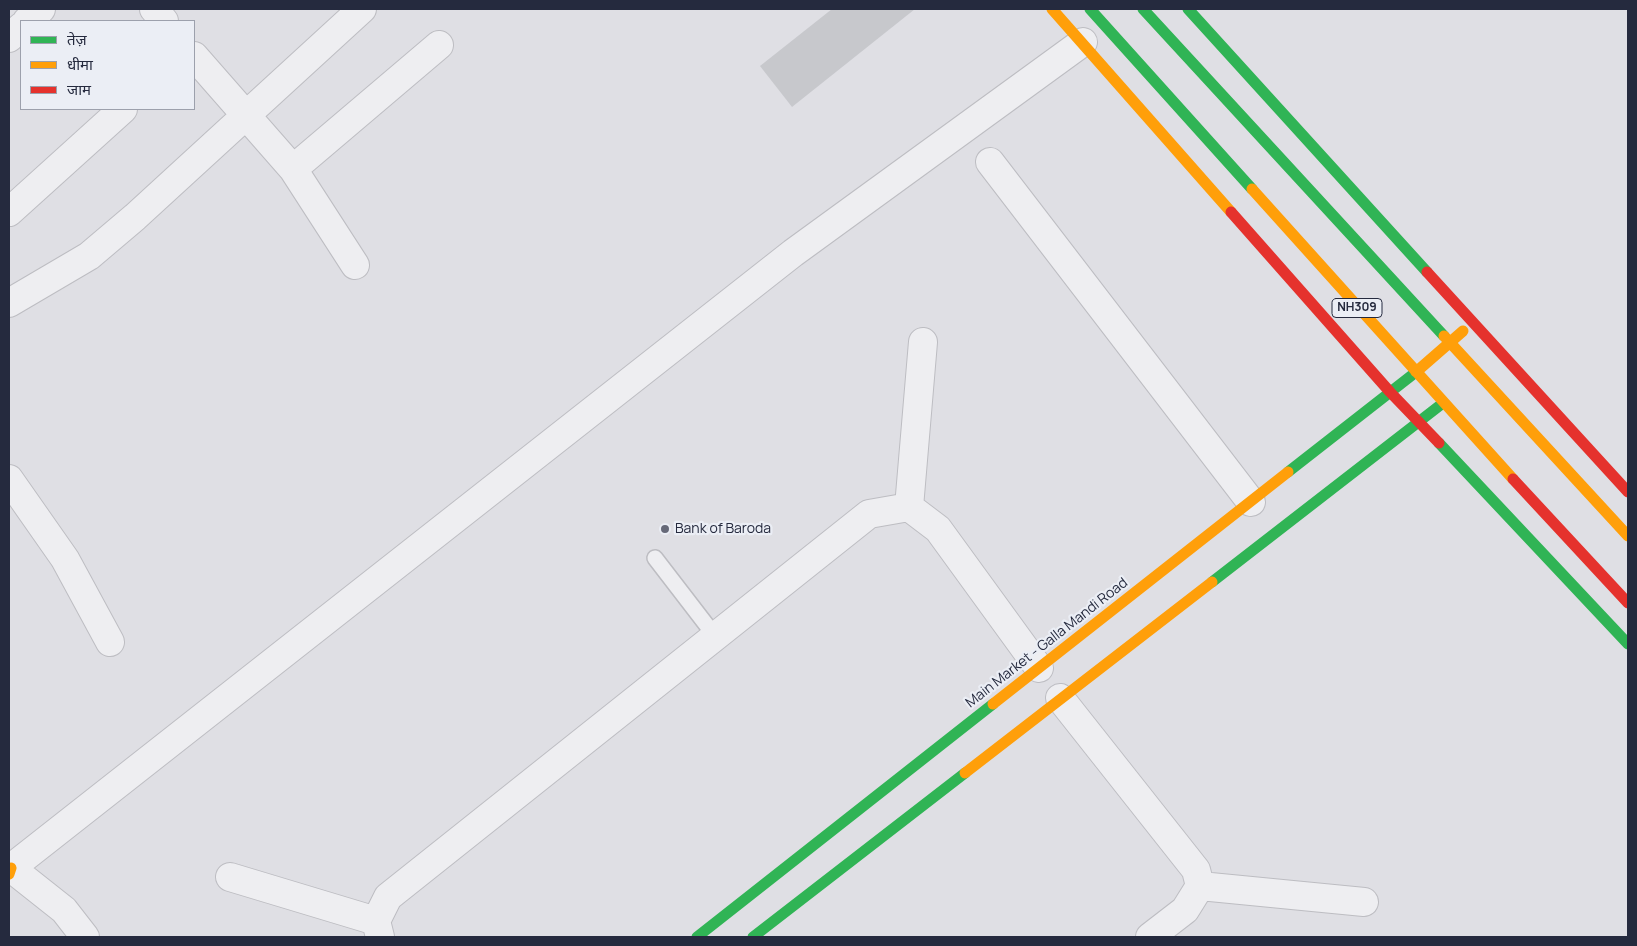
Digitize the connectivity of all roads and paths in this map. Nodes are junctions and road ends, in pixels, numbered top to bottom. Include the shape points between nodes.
1 (41, 9) edge
2 (154, 9) edge
3 (362, 9) edge
4 (1052, 9) edge
5 (1090, 9) edge
6 (1144, 9) edge
7 (1188, 9) edge
8 (28, 20) edge
9 (163, 20) edge
10 (20, 28) edge
11 (1094, 33) junction
12 (9, 38) edge
13 (439, 45) dead end
14 (195, 57) edge
15 (123, 110) edge
16 (245, 116) junction
17 (990, 162) dead end
18 (293, 169) junction
19 (9, 212) edge
20 (355, 265) dead end
21 (9, 303) edge
22 (1475, 321) junction
23 (923, 342) dead end
24 (1449, 343) junction
25 (1416, 372) junction
26 (1390, 392) junction
27 (1443, 403) junction
28 (1418, 422) junction
29 (9, 480) edge
30 (1628, 492) edge
31 (1250, 502) junction
32 (909, 507) junction
33 (1628, 536) edge
34 (655, 558) dead end
35 (1628, 603) edge
36 (715, 636) junction
37 (110, 642) dead end
38 (1628, 644) edge
39 (1042, 672) junction
40 (1058, 694) junction
41 (10, 871) edge
42 (230, 877) dead end
43 (1200, 886) junction
44 (1364, 902) dead end
45 (378, 929) edge
46 (85, 937) edge
47 (697, 937) edge
48 (753, 937) edge
49 (1150, 937) edge

1 - 8 street
2 - 9 street
3 - 16 street
4 - 11 main road
5 - 11 main road, NH309
6 - 24 main road, NH309 via 1398,294
7 - 22 main road
10 - 12 street
11 - 25 main road, NH309 via 1371,317
11 - 26 main road
11 - 41 street via 793,253 401,558
13 - 18 street
14 - 16 street
15 - 19 street
16 - 18 street
16 - 21 street via 89,256
17 - 31 street
18 - 20 street
22 - 24 main road, Main Market - Galla Mandi Road
22 - 30 main road
23 - 32 street
24 - 25 main road, Main Market - Galla Mandi Road
24 - 33 main road, NH309
25 - 26 main road, Main Market - Galla Mandi Road
25 - 27 main road, NH309
26 - 28 main road
26 - 31 main road, Main Market - Galla Mandi Road
27 - 28 main road
27 - 35 main road, NH309
28 - 38 main road
28 - 40 main road
29 - 37 street via 65,559
31 - 39 main road, Main Market - Galla Mandi Road
32 - 36 street via 869,514
32 - 39 street via 938,529
34 - 36 lane
36 - 45 street via 388,896
39 - 47 main road, Main Market - Galla Mandi Road
40 - 43 street via 1196,870
40 - 48 main road
41 - 46 street via 64,910
42 - 45 street
43 - 44 street
43 - 49 street via 1185,910

